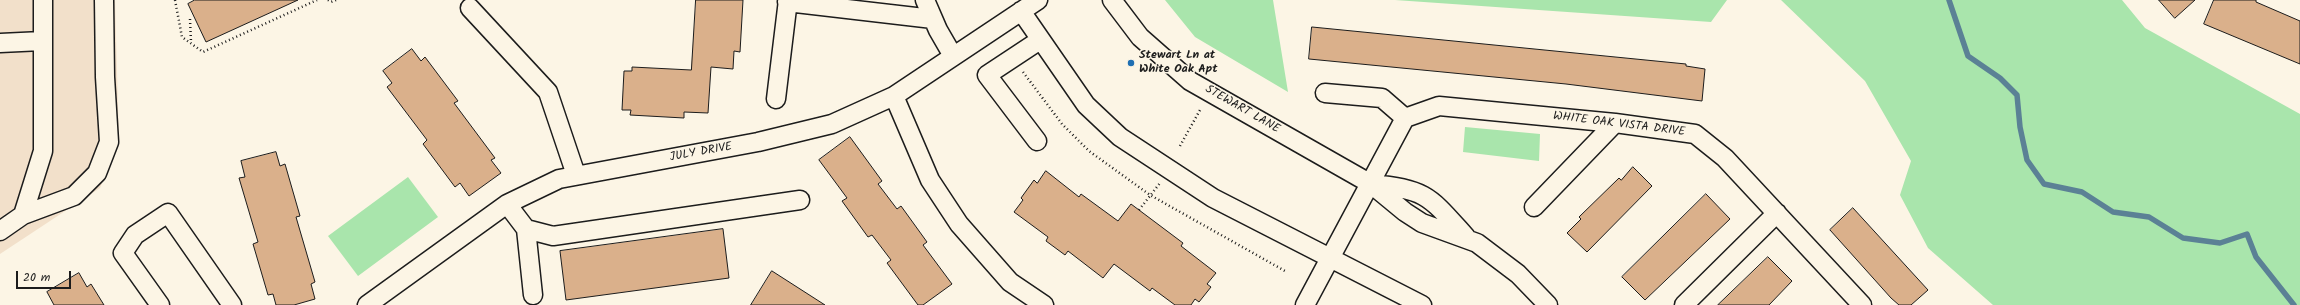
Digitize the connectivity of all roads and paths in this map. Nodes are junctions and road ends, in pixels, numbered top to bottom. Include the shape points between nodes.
1 (42, 0) edge
2 (104, 0) edge
3 (175, 0) edge
4 (317, 0) edge
5 (328, 0) edge
6 (336, 0) edge
7 (925, 0) edge
8 (1038, 0) edge
9 (1112, 0) edge
10 (787, 1) edge
11 (470, 8) dead end
12 (1021, 11) junction
13 (190, 19) dead end
14 (933, 19) junction
15 (1040, 40) junction
16 (42, 41) junction
17 (0, 43) edge
18 (190, 43) junction
19 (953, 56) junction
20 (1022, 71) dead end
21 (1325, 93) dead end
22 (894, 96) junction
23 (776, 99) dead end
24 (1200, 110) dead end
25 (1405, 118) junction
26 (1615, 123) junction
27 (1037, 141) dead end
28 (1180, 146) dead end
29 (576, 175) junction
30 (1164, 178) dead end
31 (1371, 184) junction
32 (1150, 195) junction
33 (800, 200) dead end
34 (507, 204) junction
35 (1534, 207) dead end
36 (1139, 210) dead end
37 (1777, 214) junction
38 (23, 215) junction
39 (526, 229) junction
40 (0, 231) edge
41 (1468, 240) junction
42 (1331, 257) junction
43 (1285, 271) dead end
44 (533, 295) dead end
45 (160, 305) edge
46 (232, 305) edge
47 (367, 305) edge
48 (1044, 305) edge
49 (1305, 305) edge
50 (1422, 305) edge
51 (1548, 305) edge
52 (1684, 305) edge
53 (1862, 305) edge

1 - 16 street
2 - 38 street via 108,142 97,173 74,196
3 - 18 path via 182,37
4 - 18 path via 203,52
5 - 6 path
7 - 14 street
8 - 12 street, JULY DRIVE
9 - 31 street, STEWART LANE via 1140,37 1190,81
10 - 14 street
10 - 23 street
11 - 29 street via 548,92
12 - 15 street
12 - 19 street, JULY DRIVE
13 - 18 path
14 - 19 street
15 - 27 street via 987,75
15 - 42 street via 1086,105 1120,136 1213,198
16 - 17 street
16 - 38 street via 43,151
19 - 22 street, JULY DRIVE
20 - 32 path via 1062,124 1089,151
21 - 25 street via 1382,98
22 - 29 street, JULY DRIVE via 832,124 758,142
22 - 48 street via 930,180 959,224 1010,282
24 - 28 path
25 - 26 street, WHITE OAK VISTA DRIVE via 1439,106
25 - 31 street
26 - 35 street
26 - 37 street, WHITE OAK VISTA DRIVE via 1695,134 1725,158
29 - 34 street, JULY DRIVE via 559,179
30 - 32 path
31 - 41 street, STEWART LANE via 1404,212 1422,223
31 - 41 street, STEWART LANE via 1398,186 1416,191 1432,200
31 - 42 street
32 - 36 path
32 - 43 path
33 - 39 street via 553,236
34 - 39 street
34 - 47 street, JULY DRIVE
37 - 52 street
37 - 53 street, WHITE OAK VISTA DRIVE
38 - 40 street
39 - 44 street
41 - 51 street, STEWART LANE via 1477,243 1518,274
42 - 49 street
42 - 50 street
45 - 46 street via 124,254 135,235 168,213

